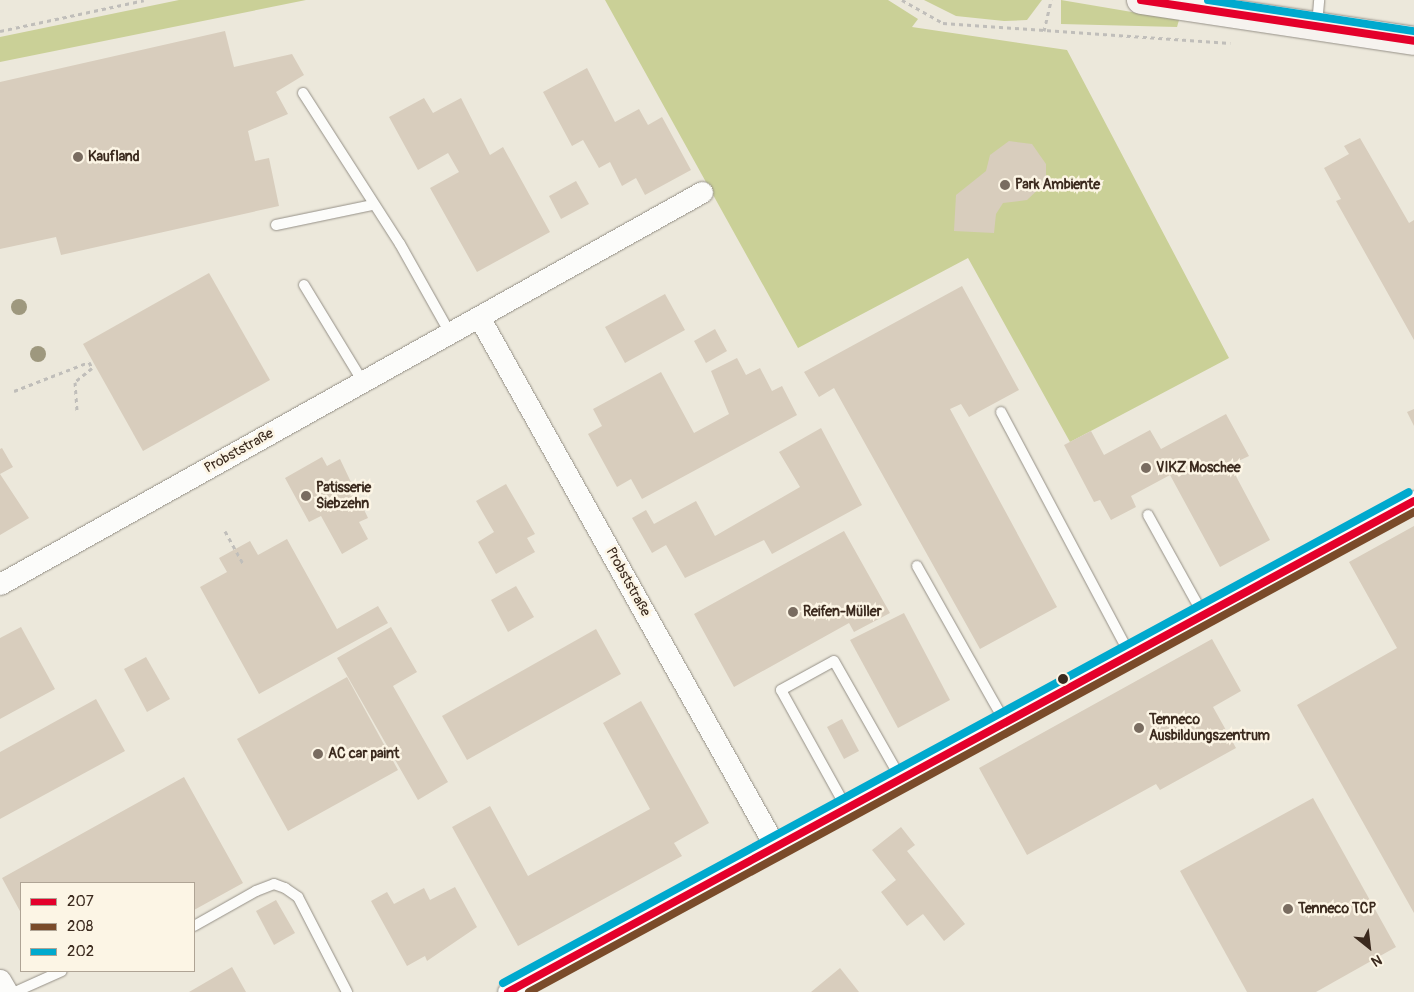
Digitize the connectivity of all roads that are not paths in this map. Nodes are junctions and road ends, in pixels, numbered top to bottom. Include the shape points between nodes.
1 (1141, 0) edge
2 (1192, 4) edge
3 (1318, 12) edge
4 (1414, 40) edge
5 (302, 93) dead end
6 (702, 192) dead end
7 (373, 206) junction
8 (276, 224) dead end
9 (304, 285) dead end
10 (479, 317) junction
11 (450, 333) junction
12 (363, 382) junction
13 (1001, 412) dead end
14 (1414, 500) edge
15 (1148, 515) dead end
16 (917, 566) dead end
17 (0, 584) edge
18 (1204, 616) junction
19 (1130, 655) junction
20 (1005, 722) junction
21 (901, 779) junction
22 (847, 809) junction
23 (776, 848) junction
24 (195, 925) edge
25 (60, 972) edge
26 (0, 980) edge
27 (7, 992) edge
28 (15, 992) edge
29 (346, 992) edge
30 (508, 992) edge

1 - 2 main road
2 - 3 main road
3 - 4 main road
5 - 7 lane
6 - 10 street, Probststraße
7 - 8 lane
7 - 11 lane
9 - 12 lane
10 - 11 street, Probststraße
10 - 23 street, Probststraße
11 - 12 street, Probststraße
12 - 17 street, Probststraße
13 - 19 lane
14 - 18 street
15 - 18 lane
16 - 20 lane
18 - 19 street
19 - 20 street
20 - 21 street
21 - 22 street
21 - 22 lane via 834,661 781,690
22 - 23 street
23 - 30 street
24 - 29 lane via 256,891 274,884 285,888 302,904
25 - 28 lane
26 - 27 street

